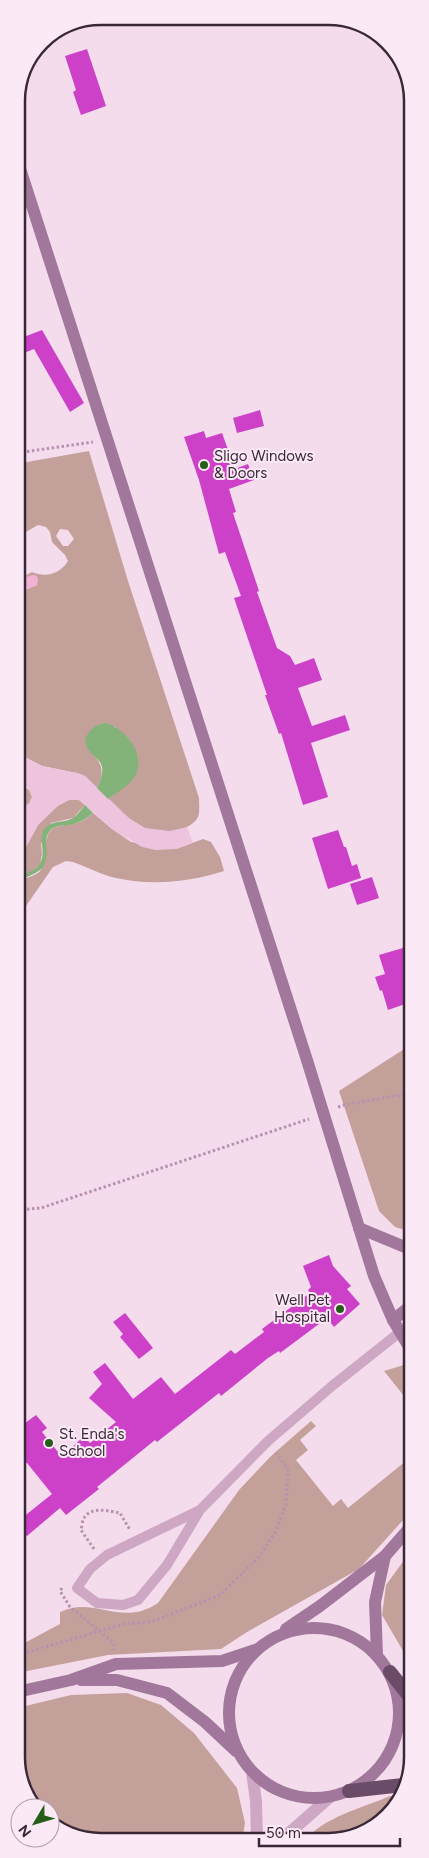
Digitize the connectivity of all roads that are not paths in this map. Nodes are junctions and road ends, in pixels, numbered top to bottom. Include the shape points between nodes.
1 (25, 184) edge
2 (359, 1228) junction
3 (404, 1247) edge
4 (404, 1311) edge
5 (393, 1320) junction
6 (400, 1332) junction
7 (404, 1339) edge
8 (200, 1510) junction
9 (404, 1533) edge
10 (385, 1556) junction
11 (273, 1637) junction
12 (255, 1650) junction
13 (377, 1655) junction
14 (390, 1672) junction
15 (71, 1680) junction
16 (25, 1690) edge
17 (404, 1690) edge
18 (239, 1754) junction
19 (252, 1772) junction
20 (398, 1786) edge
21 (349, 1791) junction
22 (330, 1797) junction
23 (256, 1833) edge
24 (289, 1833) edge

1 - 2 main road
2 - 3 main road
2 - 5 main road via 374,1276
4 - 5 main road
5 - 6 main road
6 - 7 main road
6 - 8 lane via 268,1441
8 - 8 lane via 167,1565 138,1600 122,1605 97,1603 77,1588 90,1569 107,1555
9 - 10 main road
10 - 11 main road
10 - 13 main road via 374,1602
11 - 12 main road
11 - 13 main road via 295,1629 318,1627 341,1631 360,1640
12 - 15 main road via 222,1661 116,1664
12 - 18 main road via 240,1668 231,1690 228,1712 231,1734
13 - 14 main road
14 - 17 highway
14 - 21 main road via 398,1694 400,1718 395,1741 385,1762 369,1779
15 - 16 main road
15 - 18 main road via 117,1680 167,1693
18 - 19 main road
19 - 22 main road via 269,1786 290,1795
19 - 23 street
20 - 21 highway
21 - 22 main road
22 - 24 street

